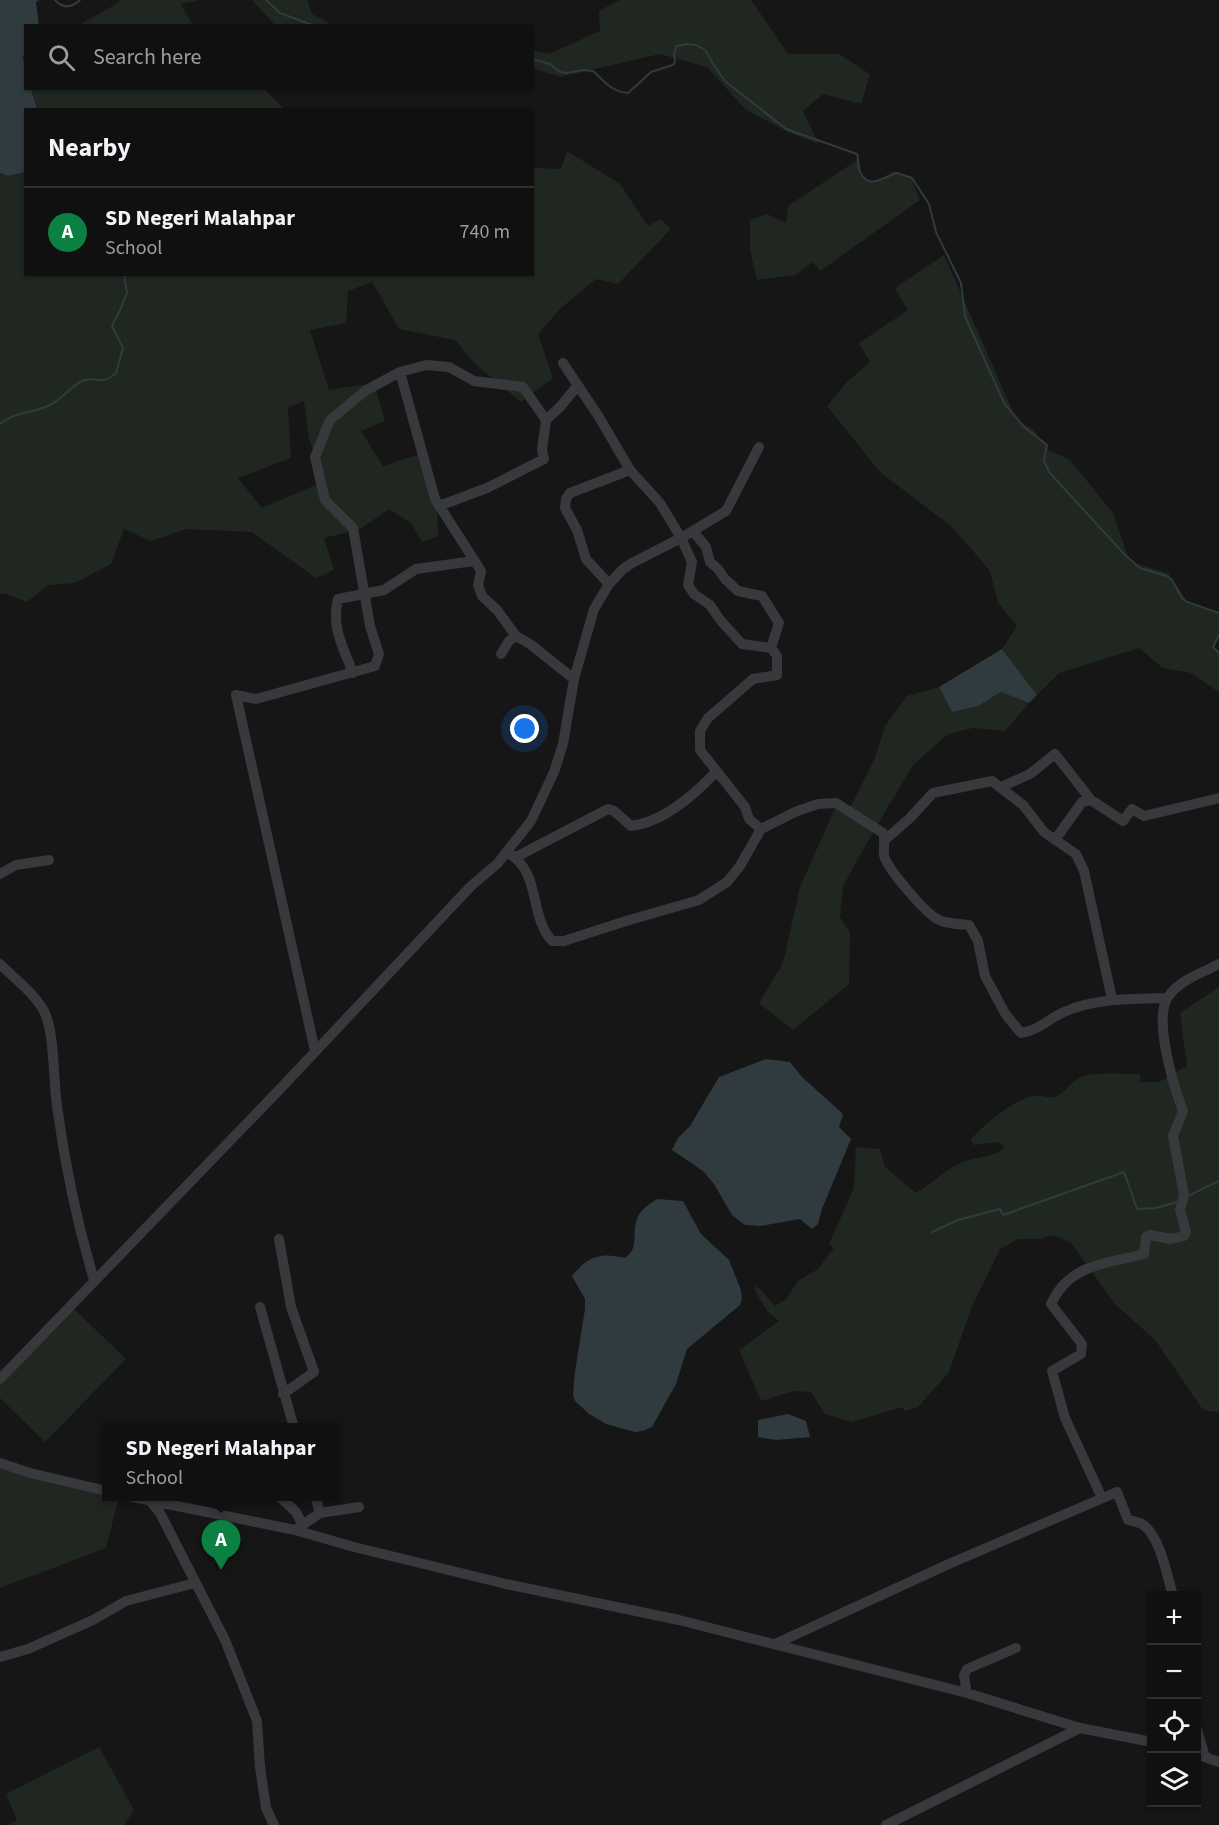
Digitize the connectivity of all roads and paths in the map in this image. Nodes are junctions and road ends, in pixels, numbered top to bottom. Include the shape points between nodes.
1 (563, 363) dead end
2 (400, 372) junction
3 (578, 385) junction
4 (546, 420) junction
5 (759, 447) dead end
6 (630, 470) junction
7 (439, 506) junction
8 (693, 531) junction
9 (681, 538) junction
10 (474, 561) junction
11 (609, 584) junction
12 (363, 594) junction
13 (516, 636) junction
14 (771, 648) junction
15 (501, 654) dead end
16 (353, 673) junction
17 (574, 679) junction
18 (716, 772) junction
19 (1000, 787) junction
20 (1219, 798) edge
21 (1091, 800) junction
22 (761, 828) junction
23 (885, 839) junction
24 (1055, 840) junction
25 (511, 855) junction
26 (49, 860) dead end
27 (0, 874) edge
28 (0, 964) edge
29 (1219, 964) edge
30 (1167, 998) junction
31 (1112, 999) junction
32 (315, 1051) junction
33 (279, 1239) dead end
34 (94, 1280) junction
35 (260, 1307) dead end
36 (0, 1379) edge
37 (283, 1394) junction
38 (292, 1423) edge
39 (0, 1463) edge
40 (102, 1490) edge
41 (1102, 1498) junction
42 (146, 1501) edge
43 (284, 1501) edge
44 (316, 1501) edge
45 (151, 1502) junction
46 (360, 1507) dead end
47 (321, 1513) junction
48 (299, 1527) junction
49 (195, 1583) junction
50 (1171, 1591) edge
51 (775, 1644) junction
52 (1016, 1648) dead end
53 (0, 1657) edge
54 (967, 1693) junction
55 (1080, 1728) junction
56 (1147, 1741) edge
57 (1201, 1756) edge
58 (1219, 1762) edge
59 (274, 1825) edge
60 (886, 1825) edge

1 - 3 street
2 - 4 street via 426,365 449,367 474,381 523,387
2 - 7 street
2 - 12 street via 365,391 330,420 315,458 326,500 353,528
3 - 4 street
3 - 6 street
4 - 7 street via 544,459 487,488
5 - 8 street via 726,511
6 - 9 street via 660,503
6 - 11 street via 570,493 566,499 565,508 586,559
7 - 10 street
8 - 9 street
8 - 14 street via 725,579 738,591 762,596 779,623
9 - 11 street via 632,563
9 - 14 street via 692,562 688,585 694,594 710,605 742,644
10 - 12 street via 416,569 384,590
10 - 13 street via 481,571 478,585 482,596
11 - 17 street via 594,609
12 - 16 street via 379,654 375,666
12 - 16 street via 338,599 334,614
13 - 15 street
13 - 17 street
14 - 18 street via 777,656 777,675 753,679 708,718 700,731 700,750
16 - 32 street via 256,699 236,695
17 - 25 street via 554,772
18 - 22 street via 745,807 749,819
18 - 25 street via 694,795 639,825 631,826 608,809
19 - 21 street via 1030,774 1055,754
19 - 23 street via 992,781 933,793
19 - 24 street
20 - 21 street via 1144,816 1132,809 1123,821
21 - 24 street via 1082,802
22 - 23 street via 818,804 836,803 883,833
22 - 25 street via 727,882 699,900 564,941 552,941 543,930 527,871
23 - 31 street via 884,856 888,863 927,911 938,920 969,926 978,941 985,976 1006,1015 1022,1033 1035,1030 1064,1012
24 - 31 street via 1076,854 1084,871
25 - 32 street via 465,892
26 - 27 street via 16,865
28 - 34 street via 44,1012 66,1163 79,1231
29 - 30 street via 1183,982
30 - 31 street
30 - 41 street via 1161,1026 1183,1111 1173,1136 1186,1232 1171,1239 1150,1235 1146,1237 1144,1254 1077,1273 1057,1290 1051,1304 1082,1344 1081,1354 1052,1371 1065,1418
32 - 34 street
33 - 37 street via 291,1307 314,1372
34 - 36 street
35 - 37 street
37 - 38 street
39 - 40 street
41 - 50 street via 1117,1492 1128,1520 1149,1529
41 - 51 street
42 - 45 street
43 - 48 street via 296,1512
44 - 47 street
45 - 48 street
45 - 49 street
46 - 47 street
47 - 48 street
48 - 51 street via 354,1547
49 - 53 street via 126,1601 28,1649
49 - 59 street via 225,1640 257,1721 266,1808
51 - 54 street
52 - 54 street via 967,1669
54 - 55 street
55 - 56 street
55 - 60 street
57 - 58 street

